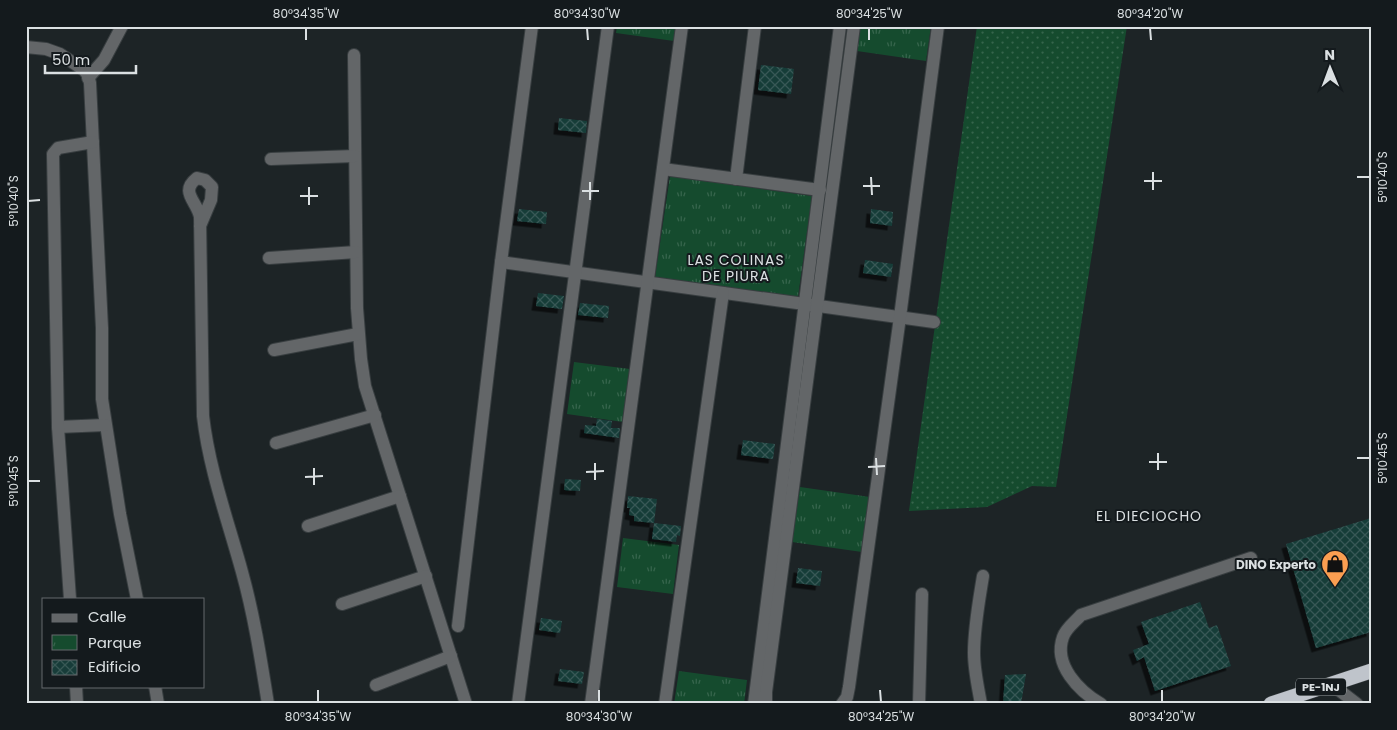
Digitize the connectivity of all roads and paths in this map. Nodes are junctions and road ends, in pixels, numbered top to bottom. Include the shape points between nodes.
1 (122, 26) edge
2 (532, 26) edge
3 (608, 26) edge
4 (682, 26) edge
5 (755, 26) edge
6 (840, 26) edge
7 (854, 26) edge
8 (938, 26) edge
9 (26, 47) edge
10 (354, 55) dead end
11 (88, 78) junction
12 (93, 142) junction
13 (355, 156) junction
14 (271, 159) dead end
15 (664, 169) junction
16 (736, 179) junction
17 (820, 190) junction
18 (200, 226) dead end
19 (356, 252) junction
20 (269, 258) dead end
21 (501, 262) junction
22 (575, 272) junction
23 (648, 282) junction
24 (723, 293) junction
25 (811, 305) junction
26 (900, 317) junction
27 (934, 322) dead end
28 (358, 334) junction
29 (274, 350) dead end
30 (374, 415) junction
31 (105, 424) junction
32 (58, 426) junction
33 (276, 443) dead end
34 (400, 496) junction
35 (308, 526) dead end
36 (1251, 558) dead end
37 (426, 576) junction
38 (983, 576) dead end
39 (922, 594) dead end
40 (70, 598) edge
41 (137, 598) edge
42 (342, 604) dead end
43 (458, 626) dead end
44 (451, 656) junction
45 (1371, 670) edge
46 (1331, 684) junction
47 (376, 685) dead end
48 (76, 688) edge
49 (155, 688) edge
50 (77, 704) edge
51 (158, 704) edge
52 (268, 704) edge
53 (466, 704) edge
54 (518, 704) edge
55 (591, 704) edge
56 (665, 704) edge
57 (754, 704) edge
58 (766, 704) edge
59 (842, 704) edge
60 (919, 704) edge
61 (981, 704) edge
62 (1101, 704) edge
63 (1271, 704) edge
64 (1357, 704) edge

1 - 11 street via 104,60
2 - 21 street
3 - 22 street
4 - 15 street
5 - 16 street
6 - 17 street
7 - 25 street
8 - 26 street
9 - 11 street via 60,54 84,70
10 - 13 street
11 - 12 street
12 - 31 street
12 - 32 street via 58,148 53,154
13 - 14 street
13 - 19 street
15 - 16 street
15 - 23 street
16 - 17 street
17 - 25 street
18 - 52 street via 205,435 253,620
19 - 20 street
19 - 28 street
21 - 22 street
21 - 43 street
22 - 23 street
22 - 54 street
23 - 24 street
23 - 55 street
24 - 25 street
24 - 56 street
25 - 26 street
25 - 57 street
25 - 58 street
26 - 27 street
26 - 59 street via 849,687
28 - 29 street
28 - 30 street via 365,386
30 - 33 street
30 - 34 street
31 - 32 street
31 - 41 street
32 - 40 street
34 - 35 street
34 - 37 street
36 - 62 street via 1081,615 1063,637 1062,663 1078,686
37 - 42 street
37 - 44 street
38 - 61 street via 974,654
39 - 60 street
44 - 47 street
44 - 53 street
45 - 46 highway, PE-1NJ
46 - 63 highway, PE-1NJ
46 - 64 street
48 - 50 street
49 - 51 street

